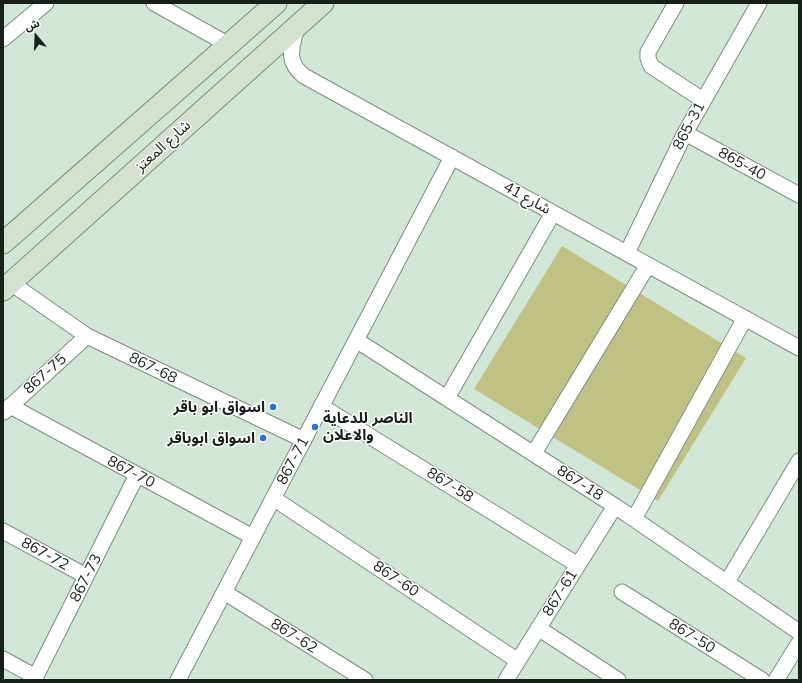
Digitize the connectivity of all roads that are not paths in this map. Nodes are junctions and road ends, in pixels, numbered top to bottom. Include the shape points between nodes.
1 (46, 3) edge
2 (154, 3) edge
3 (276, 3) edge
4 (324, 3) edge
5 (676, 3) edge
6 (759, 3) edge
7 (297, 26) junction
8 (3, 39) edge
9 (229, 44) junction
10 (704, 100) junction
11 (685, 132) junction
12 (452, 157) junction
13 (799, 195) edge
14 (553, 213) junction
15 (3, 243) edge
16 (627, 253) junction
17 (648, 265) junction
18 (7, 286) edge
19 (745, 318) junction
20 (87, 336) junction
21 (356, 340) junction
22 (799, 348) edge
23 (447, 398) junction
24 (321, 406) junction
25 (6, 409) edge
26 (304, 440) junction
27 (534, 453) junction
28 (799, 461) edge
29 (138, 475) junction
30 (273, 498) junction
31 (615, 506) junction
32 (634, 519) junction
33 (3, 531) edge
34 (253, 537) junction
35 (578, 564) junction
36 (86, 576) junction
37 (727, 582) junction
38 (224, 592) junction
39 (622, 592) dead end
40 (538, 628) junction
41 (799, 632) edge
42 (799, 643) edge
43 (3, 658) edge
44 (518, 661) junction
45 (35, 678) edge
46 (178, 680) edge
47 (365, 680) edge
48 (506, 680) edge
49 (618, 680) edge
50 (762, 680) edge
51 (776, 680) edge

1 - 8 street
2 - 9 street
3 - 9 street
4 - 7 street, شارع المعتز
5 - 10 street via 648,52 648,58 652,66
6 - 10 street, 865-31
7 - 12 street, شارع 41 via 290,54 296,69 304,76
7 - 18 street, شارع المعتز
9 - 15 street
10 - 11 street, 865-31
11 - 13 street, 865-40
11 - 16 street, 865-31
12 - 14 street, شارع 41
12 - 21 street, 867-71
14 - 16 street, شارع 41
14 - 23 street
16 - 17 street, شارع 41
17 - 19 street, شارع 41
17 - 27 street
18 - 20 street, 867-68
19 - 22 street, شارع 41
19 - 32 street
20 - 25 street, 867-75
20 - 26 street, 867-68
21 - 23 street, 867-18
21 - 24 street, 867-71
23 - 27 street, 867-18
24 - 26 street, 867-71
24 - 35 street, 867-58
25 - 29 street, 867-70
26 - 30 street, 867-71
27 - 31 street, 867-18
28 - 37 street
29 - 34 street, 867-70
29 - 36 street, 867-73
30 - 34 street, 867-71
30 - 44 street, 867-60
31 - 32 street, 867-18
31 - 35 street, 867-61
32 - 37 street, 867-18
33 - 36 street, 867-72
34 - 38 street, 867-71
35 - 40 street, 867-61
36 - 45 street, 867-73
37 - 41 street, 867-18
38 - 46 street, 867-71
38 - 47 street, 867-62
39 - 50 street, 867-50
40 - 44 street, 867-61
40 - 49 street
42 - 51 street
43 - 45 street
44 - 48 street, 867-61

